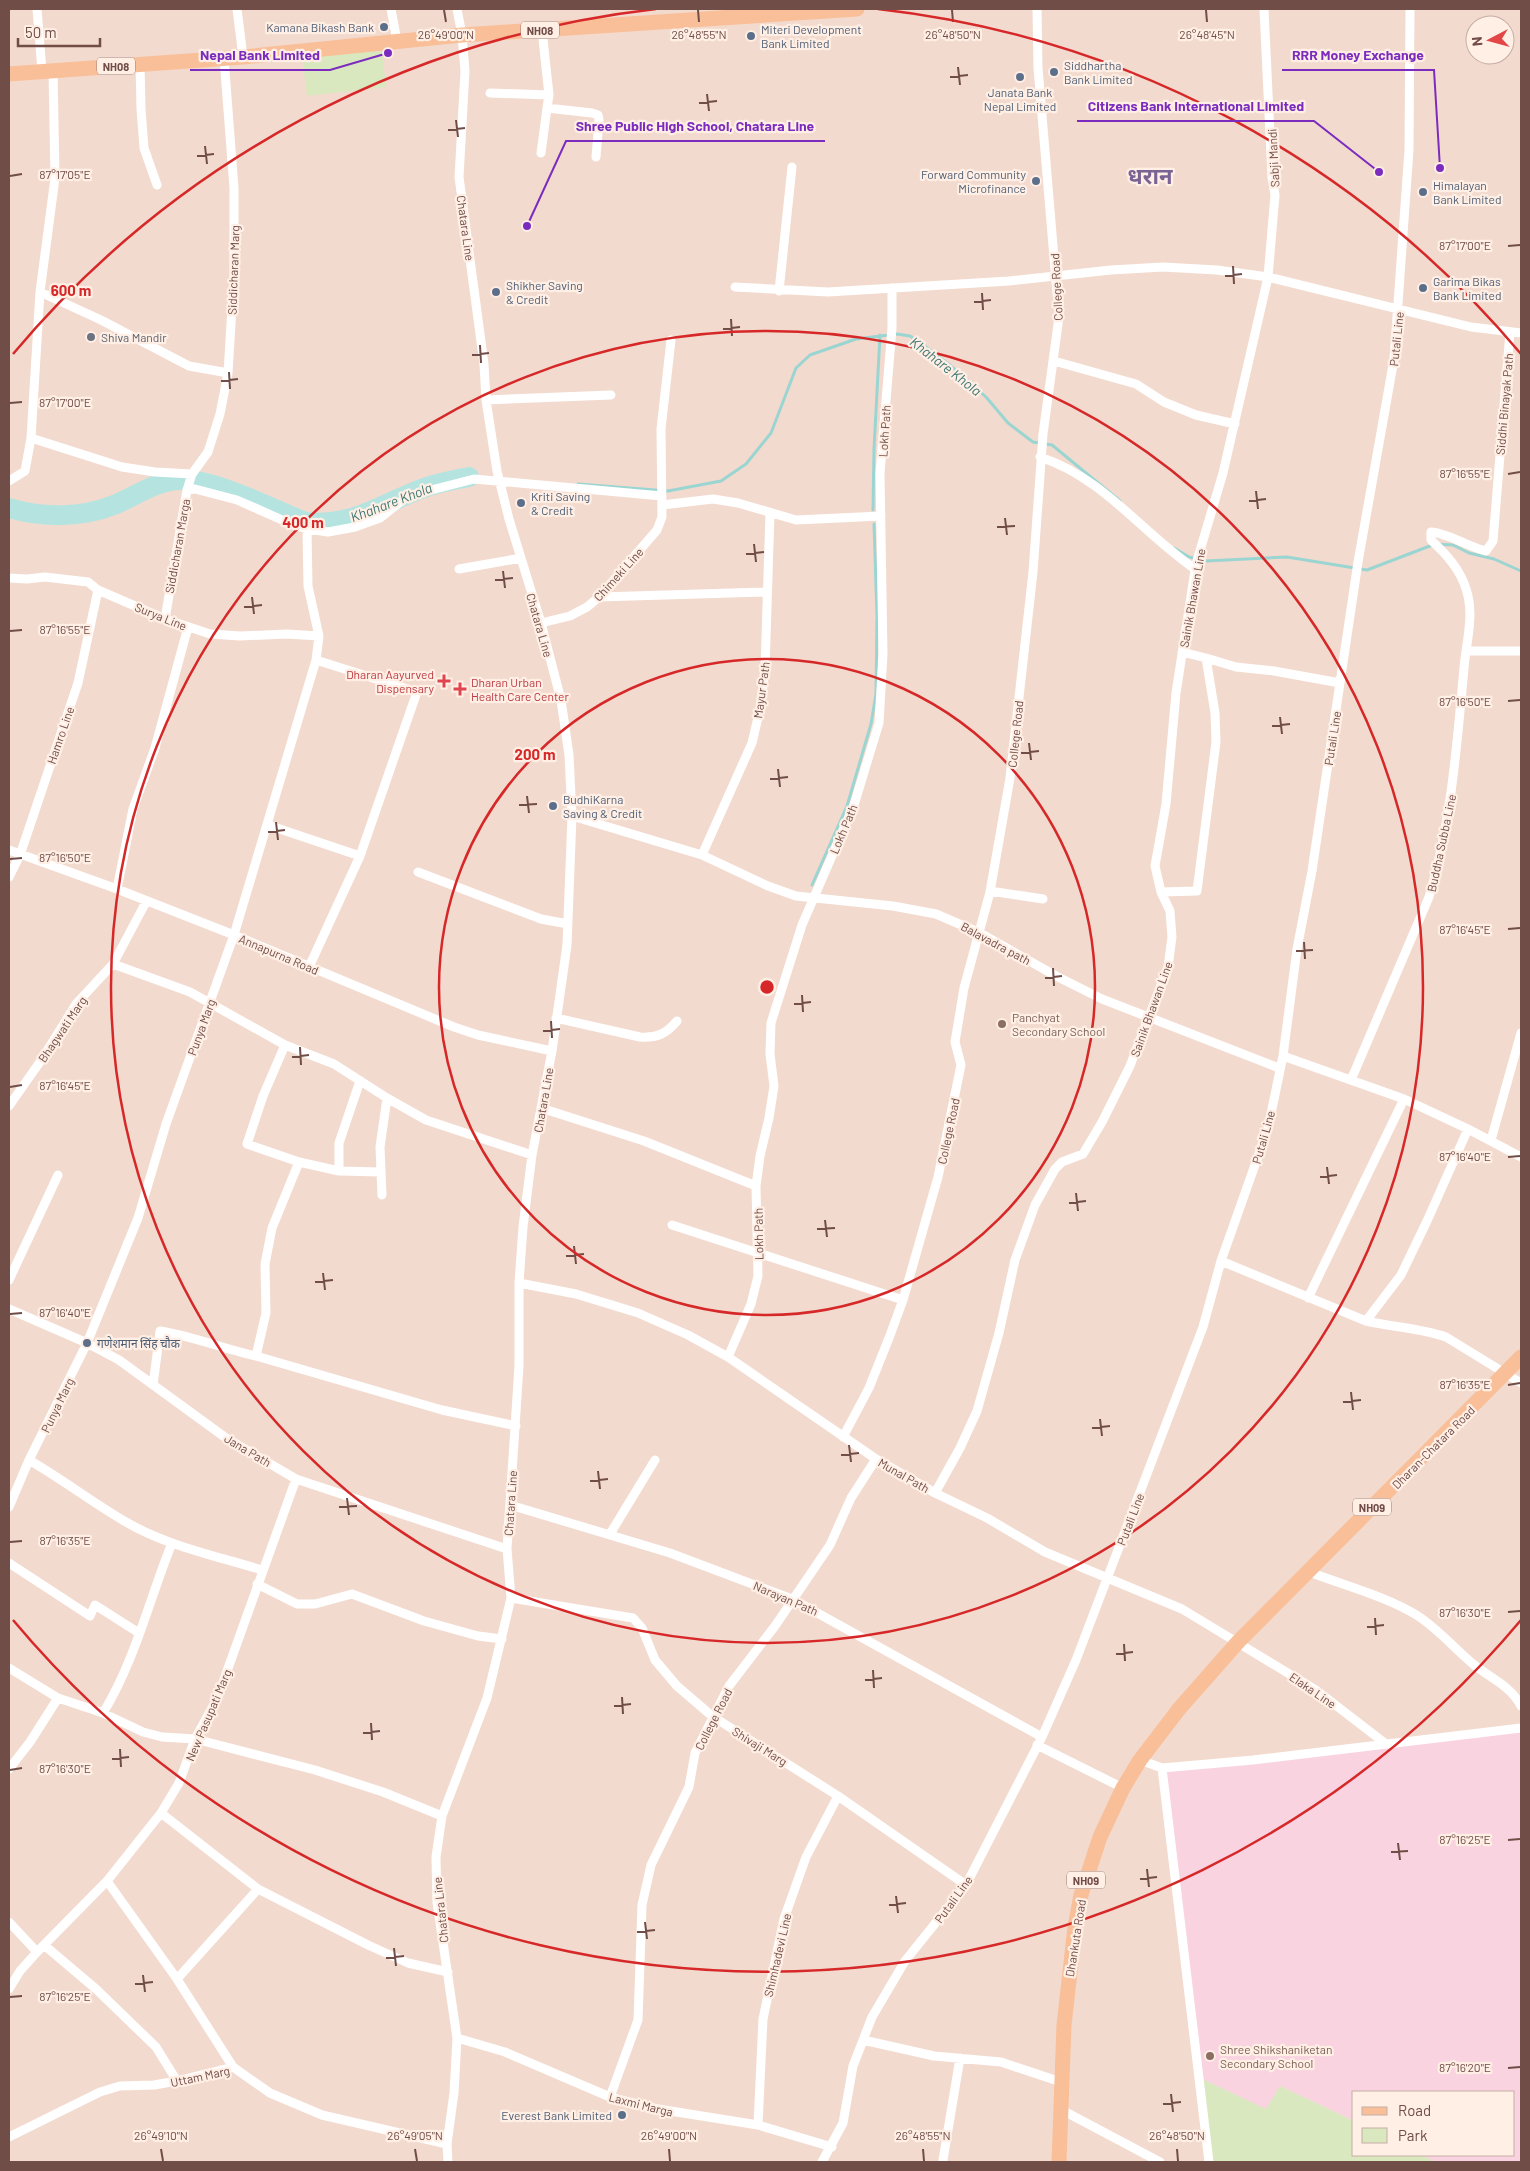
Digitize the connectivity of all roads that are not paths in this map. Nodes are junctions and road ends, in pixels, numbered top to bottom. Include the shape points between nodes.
1 (37, 9) edge
2 (237, 9) edge
3 (391, 9) edge
4 (457, 9) edge
5 (857, 9) edge
6 (1037, 9) edge
7 (1264, 9) edge
8 (1410, 9) edge
9 (799, 11) edge
10 (542, 30) junction
11 (462, 35) junction
12 (396, 41) junction
13 (224, 58) junction
14 (243, 58) junction
15 (140, 64) junction
16 (48, 71) junction
17 (9, 74) edge
18 (490, 93) dead end
19 (550, 95) junction
20 (547, 108) junction
21 (541, 153) dead end
22 (596, 157) dead end
23 (792, 167) dead end
24 (157, 185) dead end
25 (1057, 275) junction
26 (1268, 277) junction
27 (735, 287) dead end
28 (892, 288) junction
29 (779, 291) junction
30 (40, 292) junction
31 (1399, 308) junction
32 (1510, 332) junction
33 (1521, 333) edge
34 (671, 340) dead end
35 (1054, 361) junction
36 (228, 373) junction
37 (611, 395) dead end
38 (486, 400) junction
39 (1235, 424) junction
40 (31, 438) junction
41 (1040, 455) junction
42 (192, 474) junction
43 (9, 481) edge
44 (500, 481) junction
45 (188, 487) junction
46 (662, 496) junction
47 (662, 506) junction
48 (770, 514) junction
49 (881, 516) junction
50 (307, 529) junction
51 (521, 558) junction
52 (1196, 566) junction
53 (459, 569) dead end
54 (9, 578) edge
55 (98, 590) junction
56 (767, 592) junction
57 (599, 597) junction
58 (165, 619) junction
59 (540, 623) junction
60 (188, 627) junction
61 (319, 636) junction
62 (1466, 651) junction
63 (1521, 651) edge
64 (1182, 652) junction
65 (1206, 658) junction
66 (316, 660) junction
67 (1340, 683) junction
68 (572, 816) junction
69 (268, 825) junction
70 (9, 850) edge
71 (20, 855) junction
72 (702, 855) junction
73 (360, 856) junction
74 (418, 872) dead end
75 (9, 876) edge
76 (118, 889) junction
77 (990, 891) junction
78 (1161, 892) junction
79 (813, 899) junction
80 (1043, 899) dead end
81 (146, 902) junction
82 (568, 924) junction
83 (980, 933) junction
84 (234, 935) junction
85 (113, 964) junction
86 (309, 967) junction
87 (210, 1004) junction
88 (556, 1018) junction
89 (1149, 1018) junction
90 (677, 1021) dead end
91 (1521, 1033) edge
92 (285, 1044) junction
93 (552, 1051) junction
94 (1283, 1056) junction
95 (1280, 1068) junction
96 (1351, 1080) junction
97 (360, 1081) junction
98 (387, 1098) junction
99 (1404, 1099) junction
100 (9, 1106) edge
101 (541, 1108) junction
102 (1468, 1129) junction
103 (1491, 1140) junction
104 (532, 1156) junction
105 (1521, 1158) edge
106 (299, 1162) junction
107 (339, 1172) junction
108 (381, 1172) junction
109 (58, 1175) dead end
110 (756, 1186) junction
111 (382, 1196) dead end
112 (672, 1225) dead end
113 (758, 1253) junction
114 (1221, 1261) junction
115 (9, 1280) edge
116 (519, 1283) junction
117 (1308, 1298) junction
118 (903, 1300) junction
119 (9, 1310) edge
120 (1366, 1321) junction
121 (87, 1343) junction
122 (256, 1356) junction
123 (728, 1357) junction
124 (1521, 1357) edge
125 (1506, 1372) junction
126 (1521, 1383) edge
127 (153, 1385) junction
128 (516, 1426) junction
129 (844, 1437) junction
130 (876, 1459) junction
131 (29, 1460) junction
132 (656, 1460) dead end
133 (296, 1479) junction
134 (934, 1493) junction
135 (510, 1505) junction
136 (9, 1507) edge
137 (610, 1534) junction
138 (172, 1543) junction
139 (507, 1549) junction
140 (9, 1563) edge
141 (262, 1570) junction
142 (1307, 1572) junction
143 (1107, 1578) junction
144 (257, 1584) junction
145 (511, 1598) junction
146 (792, 1599) junction
147 (139, 1632) junction
148 (502, 1640) junction
149 (1238, 1642) junction
150 (9, 1668) edge
151 (1521, 1685) edge
152 (1515, 1694) junction
153 (58, 1698) junction
154 (1521, 1706) edge
155 (103, 1713) junction
156 (712, 1716) junction
157 (1521, 1728) edge
158 (195, 1738) junction
159 (1040, 1741) junction
160 (1386, 1744) junction
161 (1140, 1760) junction
162 (1162, 1768) junction
163 (9, 1769) edge
164 (1123, 1788) junction
165 (838, 1796) junction
166 (161, 1813) junction
167 (442, 1816) junction
168 (107, 1880) junction
169 (966, 1885) junction
170 (258, 1888) junction
171 (9, 1922) edge
172 (41, 1948) junction
173 (448, 1972) junction
174 (177, 1980) junction
175 (9, 1988) edge
176 (457, 2038) junction
177 (863, 2040) junction
178 (960, 2058) junction
179 (233, 2067) junction
180 (177, 2081) junction
181 (1061, 2082) junction
182 (610, 2097) junction
183 (1060, 2109) junction
184 (758, 2125) junction
185 (9, 2137) edge
186 (447, 2144) junction
187 (832, 2147) junction
188 (943, 2160) dead end
189 (448, 2162) edge
190 (822, 2162) edge
191 (1060, 2162) edge
192 (1160, 2162) edge
193 (1209, 2162) edge

1 - 16 street
2 - 14 street
3 - 12 street
4 - 11 street, Chatara Line
5 - 9 main road, NH08
6 - 25 street, College Road via 1044,152
7 - 26 street, Sabji Mandi via 1275,195
8 - 31 street, Putali Line via 1409,150
9 - 10 main road, NH08
10 - 11 main road, NH08
10 - 19 street
11 - 12 main road, NH08
11 - 38 street, Chatara Line via 465,71 459,177
12 - 14 main road, NH08
13 - 14 main road, NH08
13 - 15 main road, NH08
13 - 36 street, Siddicharan Marg via 234,188 234,275
15 - 16 main road, NH08
15 - 24 street via 144,148
16 - 17 main road, NH08
16 - 30 street via 55,178
18 - 19 street
19 - 20 street
20 - 21 street
20 - 22 street via 598,115
23 - 29 street
25 - 26 street via 1162,267
25 - 28 street
25 - 35 street, College Road via 1060,317
26 - 31 street
26 - 39 street, Sainik Bhawan Line
27 - 29 street
28 - 29 street
28 - 49 street, Lokh Path via 892,328 880,473
30 - 36 street via 189,366
30 - 40 street
31 - 32 street via 1471,327
31 - 67 street, Putali Line via 1387,402
32 - 33 street
32 - 62 street, Siddhi Binayak Path via 1494,541 1486,551 1439,532 1431,532 1431,540 1458,569 1466,589 1470,622
34 - 46 street, Chimeki Line via 661,429
35 - 39 street via 1136,384 1164,402 1196,416
35 - 41 street, College Road
36 - 42 street, Siddicharan Marg via 208,452
37 - 38 street
38 - 44 street, Chatara Line
39 - 52 street, Sainik Bhawan Line
40 - 42 street via 122,468
40 - 43 street via 24,471
41 - 52 street via 1063,464 1104,491 1156,540
41 - 77 street, College Road via 1033,572 1010,778
42 - 45 street, Siddicharan Marga
44 - 46 street
44 - 50 street via 474,479 408,496 380,518 355,527 328,532
44 - 51 street, Chatara Line
45 - 50 street via 237,500
45 - 58 street, Siddicharan Marga
46 - 47 street, Chimeki Line
47 - 48 street via 713,499
47 - 57 street, Chimeki Line via 657,530
48 - 49 street via 796,520
48 - 56 street, Mayur Path
49 - 79 street, Lokh Path via 884,654 879,723 854,805
50 - 61 street, Punya Marg via 308,586
51 - 53 street
51 - 59 street, Chatara Line
52 - 64 street, Sainik Bhawan Line
54 - 55 street, Surya Line via 72,579 88,582
55 - 58 street, Surya Line
55 - 71 street, Hamro Line via 78,683
56 - 57 street
56 - 72 street, Mayur Path via 765,669 752,743
57 - 59 street, Chimeki Line via 570,616
58 - 60 street, Surya Line
59 - 68 street, Chatara Line via 561,700 569,755
60 - 61 street, Surya Line via 210,634
60 - 76 street via 156,748 133,809
61 - 66 street, Punya Marg
62 - 63 street
62 - 96 street, Buddha Subba Line via 1455,774 1435,877
64 - 65 street
64 - 78 street, Sainik Bhawan Line via 1166,804 1155,866
65 - 67 street via 1236,667
65 - 78 street via 1216,742 1198,885 1192,892
66 - 69 street, Punya Marg
66 - 73 street via 417,692
67 - 94 street, Putali Line
68 - 72 street, Balavadra path
68 - 82 street, Chatara Line
69 - 73 street
69 - 84 street, Punya Marg
70 - 71 street, Annapurna Road
71 - 75 street, Hamro Line
71 - 76 street, Annapurna Road
72 - 79 street, Balavadra path via 768,886
73 - 86 street
74 - 82 street via 541,919
76 - 81 street, Annapurna Road
77 - 80 street
77 - 83 street, College Road
78 - 89 street, Sainik Bhawan Line via 1170,911 1172,936 1168,967
79 - 83 street, Balavadra path via 893,906 936,914
79 - 110 street, Lokh Path via 771,1023 774,1086
81 - 84 street, Annapurna Road
81 - 85 street, Bhagwati Marg
82 - 88 street, Chatara Line
83 - 89 street, Balavadra path via 1056,976
83 - 118 street, College Road via 964,988 955,1042 961,1066 947,1138
84 - 86 street, Annapurna Road
84 - 87 street, Punya Marg
85 - 87 street via 190,992
85 - 100 street, Bhagwati Marg via 76,1004
86 - 93 street, Annapurna Road via 454,1028
87 - 92 street
87 - 121 street, Punya Marg via 166,1124 138,1218
88 - 90 street via 652,1038 666,1033
88 - 93 street, Chatara Line
89 - 95 street, Balavadra path
89 - 134 street, Sainik Bhawan Line via 1130,1066 1083,1154 1062,1162 1055,1169 1035,1205 1015,1260 977,1411
91 - 103 street
92 - 97 street via 334,1064
92 - 106 street via 247,1144
93 - 101 street, Chatara Line
94 - 95 street, Putali Line
94 - 96 street
95 - 114 street, Putali Line via 1268,1128
96 - 99 street
97 - 98 street
97 - 107 street via 339,1143
98 - 104 street via 426,1120
98 - 108 street via 380,1147
99 - 102 street
99 - 117 street
101 - 104 street, Chatara Line
101 - 110 street via 644,1141
102 - 103 street
102 - 120 street via 1401,1275
103 - 105 street
104 - 116 street, Chatara Line
106 - 107 street
106 - 122 street via 272,1228 265,1264 266,1313
107 - 108 street
108 - 111 street
109 - 115 street
110 - 113 street, Lokh Path
112 - 113 street
113 - 118 street
113 - 123 street, Lokh Path via 758,1276 751,1304
114 - 117 street
114 - 143 street, Putali Line via 1203,1327
116 - 123 street, Munal Path via 576,1294 638,1313
116 - 128 street, Chatara Line
117 - 120 street
118 - 129 street, College Road via 869,1388
119 - 121 street, Jana Path
120 - 125 street via 1446,1337
121 - 127 street, Jana Path
121 - 131 street, Punya Marg
122 - 127 street via 186,1335 160,1331
122 - 128 street via 442,1410
123 - 129 street, Munal Path
124 - 125 main road, Dharan-Chatara Road / NH09
125 - 126 street
125 - 142 main road, Dharan-Chatara Road / NH09
127 - 133 street, Jana Path via 226,1438
128 - 135 street, Chatara Line
129 - 130 street, Munal Path
130 - 134 street, Munal Path
130 - 146 street, College Road via 851,1498 830,1544
131 - 136 street, Punya Marg
131 - 138 street via 127,1523
132 - 137 street
133 - 139 street, Jana Path
133 - 141 street, New Pasupati Marg
134 - 143 street, Munal Path via 1045,1552
135 - 137 street, Narayan Path
135 - 139 street, Chatara Line
137 - 146 street, Narayan Path
138 - 141 street
138 - 147 street
139 - 145 street, Chatara Line
140 - 147 street via 90,1616 95,1605
141 - 144 street, New Pasupati Marg
142 - 149 main road, Dharan-Chatara Road / NH09
142 - 152 street via 1417,1616 1473,1664
143 - 149 street, Munal Path via 1182,1609
143 - 159 street, Putali Line via 1076,1660
144 - 148 street via 297,1604 315,1604 352,1594 424,1621
144 - 158 street, New Pasupati Marg via 217,1699
145 - 148 street, Chatara Line
145 - 156 street, Shivaji Marg via 633,1618 642,1628 655,1660 676,1686
146 - 156 street, College Road via 729,1686
146 - 159 street, Narayan Path
147 - 155 street via 130,1662
148 - 167 street, Chatara Line via 487,1698
149 - 160 street, Elaka Line via 1316,1690
149 - 161 main road, Dhankuta Road / NH09 via 1178,1709
150 - 153 street
151 - 152 street
152 - 154 street
153 - 155 street
153 - 163 street
155 - 158 street via 162,1737
156 - 165 street, Shivaji Marg
156 - 182 street, College Road via 695,1753 689,1788 650,1865 642,1905 638,2020
157 - 160 street
158 - 166 street, New Pasupati Marg via 179,1784
158 - 167 street via 315,1770
159 - 164 street, Narayan Path
159 - 169 street, Putali Line
160 - 162 street
161 - 162 street
161 - 164 main road, Dhankuta Road / NH09
162 - 193 street
164 - 181 main road, Dhankuta Road / NH09 via 1100,1837 1081,1896 1069,1967
165 - 169 street, Shivaji Marg
165 - 184 street, Shimhadevi Line via 806,1857 784,1919 763,2019
166 - 168 street, New Pasupati Marg
166 - 170 street
167 - 173 street, Chatara Line via 436,1857 437,1902
168 - 172 street, New Pasupati Marg
168 - 174 street
169 - 177 street, Putali Line via 905,1961 872,2017
170 - 173 street via 408,1963
170 - 174 street
171 - 172 street
172 - 175 street, New Pasupati Marg
172 - 180 street via 96,1989 156,2047
173 - 176 street, Chatara Line
174 - 179 street
176 - 182 street, Laxmi Marga via 504,2052
176 - 186 street, Chatara Line
177 - 178 street via 934,2056
177 - 187 street, Putali Line via 854,2066 843,2123
178 - 181 street via 1001,2062
178 - 188 street
179 - 180 street, Uttam Marg
179 - 186 street, Uttam Marg via 270,2093 322,2115
180 - 185 street, Uttam Marg via 120,2086 100,2092
181 - 183 main road, Dhankuta Road / NH09
182 - 184 street, Laxmi Marga via 658,2110
183 - 191 main road, Dhankuta Road / NH09
183 - 192 street
184 - 187 street, Laxmi Marga
186 - 189 street, Chatara Line
187 - 190 street, Putali Line

